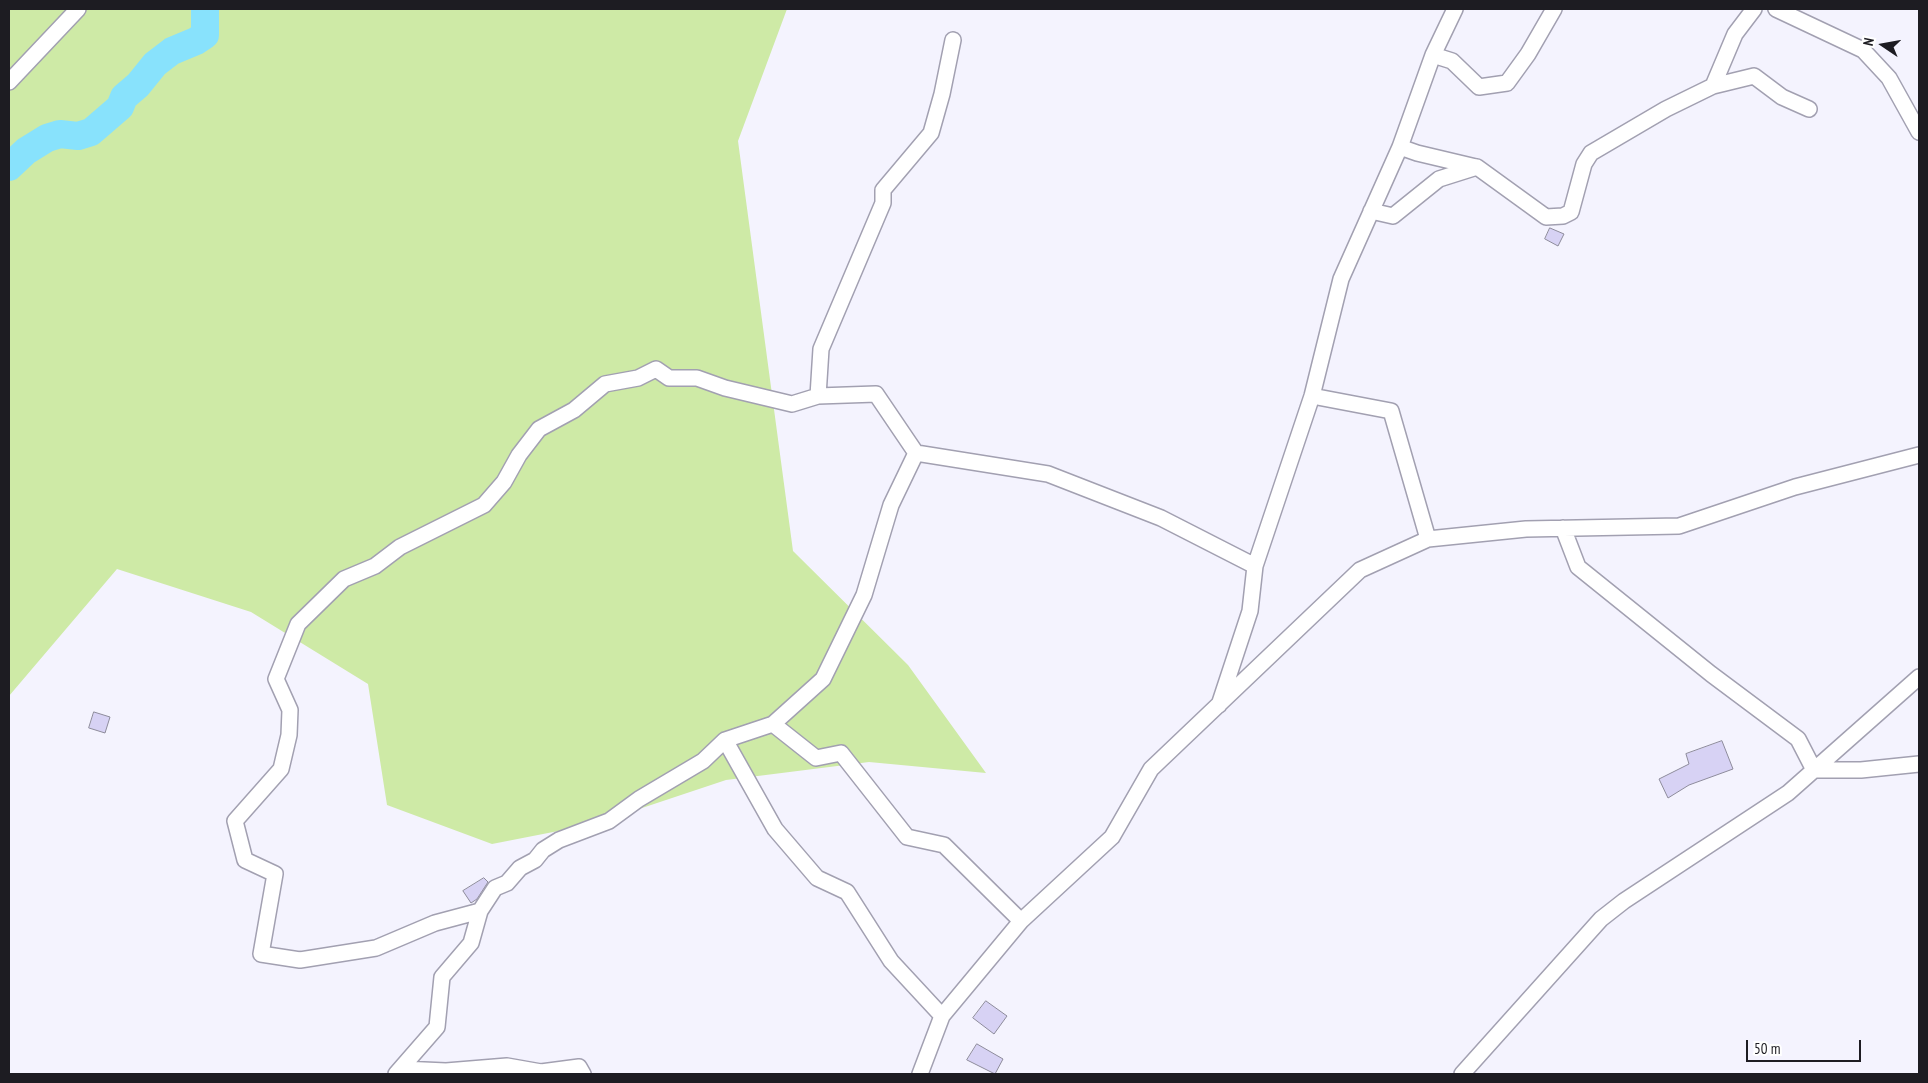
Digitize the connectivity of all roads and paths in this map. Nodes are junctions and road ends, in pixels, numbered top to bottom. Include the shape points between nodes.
1 (78, 9) edge
2 (1454, 9) edge
3 (1554, 9) edge
4 (1754, 9) edge
5 (1776, 9) edge
6 (953, 40) dead end
7 (1433, 54) junction
8 (9, 82) edge
9 (1713, 86) junction
10 (1809, 109) dead end
11 (1919, 132) edge
12 (1400, 147) junction
13 (1477, 167) junction
14 (1371, 212) junction
15 (818, 396) junction
16 (1312, 396) junction
17 (916, 453) junction
18 (1919, 455) edge
19 (1562, 528) junction
20 (1428, 539) junction
21 (1255, 566) junction
22 (1919, 677) edge
23 (1219, 706) junction
24 (773, 724) junction
25 (725, 740) junction
26 (1919, 764) edge
27 (1814, 770) junction
28 (480, 911) junction
29 (1022, 921) junction
30 (942, 1016) junction
31 (399, 1071) edge
32 (583, 1074) edge
33 (920, 1074) edge
34 (1462, 1074) edge

1 - 8 street
2 - 7 street
3 - 7 street via 1507,83 1479,87 1452,61
4 - 9 street via 1735,34
5 - 11 street via 1863,50 1889,78
6 - 15 street via 931,132 883,190 883,203 821,349
7 - 12 street
9 - 10 street via 1754,76 1782,98
9 - 13 street via 1590,153 1571,212 1563,216 1546,217
12 - 13 street
12 - 14 street
13 - 14 street via 1439,179 1393,216
14 - 16 street via 1341,279
15 - 17 street via 876,394
15 - 28 street via 792,404 697,378 669,378 656,369 638,378 605,384 574,410 540,429 484,505 400,547 376,566 344,578 298,624 276,679 290,710 289,734 281,770 235,821 245,860 276,874 261,954 300,960 376,948 435,923
16 - 20 street via 1391,411
16 - 21 street
17 - 21 street via 1048,474 1161,518
17 - 24 street via 891,506 864,595 823,678
18 - 19 street via 1795,487 1679,526
19 - 20 street
19 - 27 street via 1578,567 1798,738
20 - 23 street via 1360,570
21 - 23 street via 1250,611
22 - 27 street
23 - 29 street via 1152,769 1112,837
24 - 25 street
24 - 29 street via 816,758 842,754 907,837 944,845
25 - 28 street via 703,761 609,821 559,840 543,850 535,860 495,888
25 - 30 street via 775,829 817,878 847,892 891,961
26 - 27 street via 1861,770
27 - 34 street via 1788,793 1601,919
28 - 31 street via 472,943 442,977 437,1027
29 - 30 street
30 - 33 street
31 - 32 street via 507,1066 541,1072 579,1067

